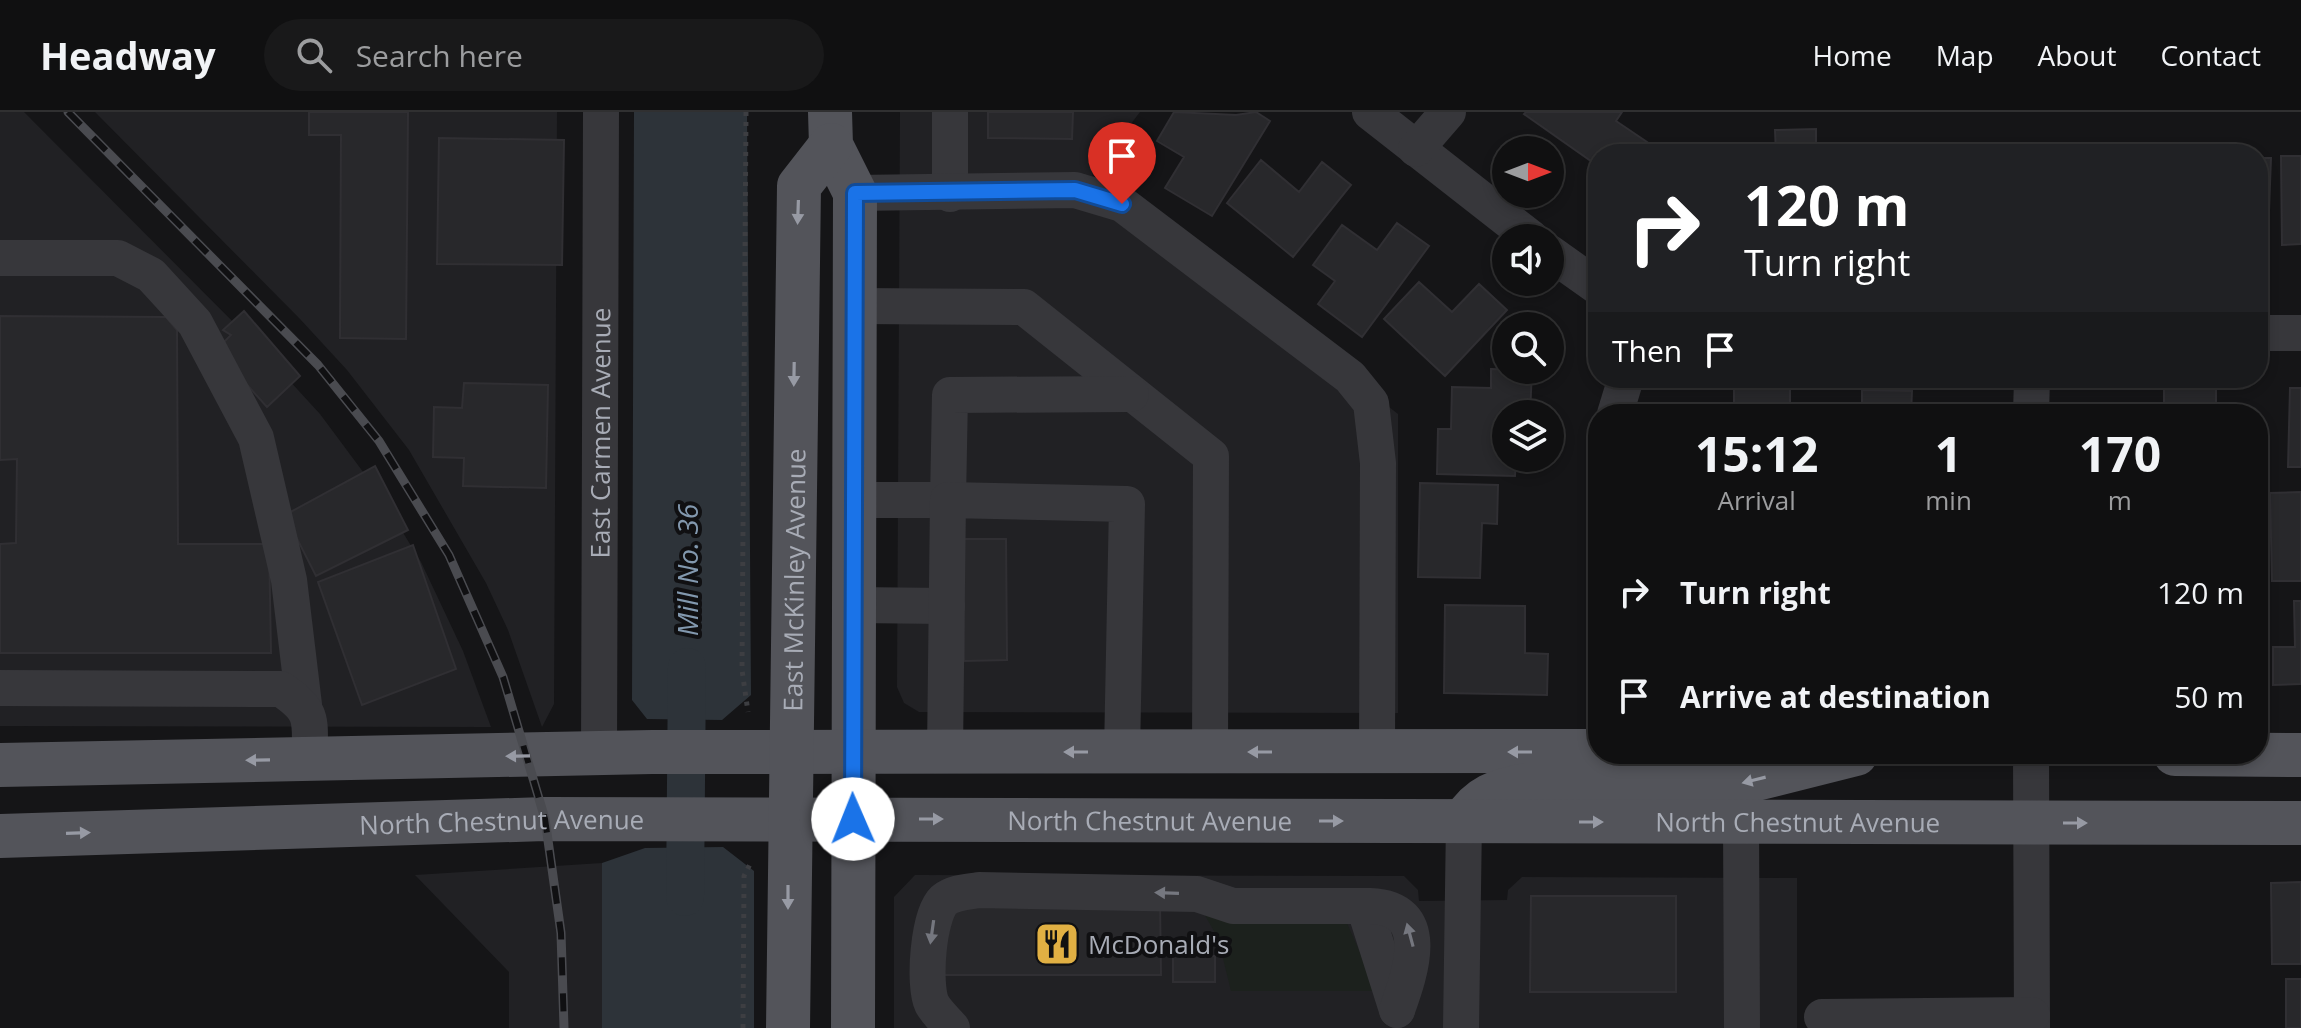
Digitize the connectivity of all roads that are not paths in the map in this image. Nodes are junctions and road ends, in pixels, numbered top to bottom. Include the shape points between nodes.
1 (601, 112) edge
2 (950, 112) edge
3 (1370, 112) edge
4 (1448, 112) edge
5 (830, 128) edge
6 (1416, 149) junction
7 (855, 193) junction
8 (950, 194) junction
9 (1513, 224) edge
10 (0, 258) edge
11 (1564, 263) edge
12 (1588, 280) edge
13 (854, 306) junction
14 (2268, 333) edge
15 (2301, 333) edge
16 (1131, 394) junction
17 (854, 500) junction
18 (948, 500) junction
19 (853, 605) junction
20 (947, 606) junction
21 (0, 688) edge
22 (304, 705) junction
23 (945, 751) junction
24 (1588, 751) edge
25 (789, 752) junction
26 (853, 752) junction
27 (1122, 752) junction
28 (1210, 752) junction
29 (599, 753) junction
30 (1377, 753) junction
31 (2268, 755) edge
32 (2301, 755) edge
33 (310, 759) junction
34 (1816, 764) edge
35 (2031, 764) edge
36 (0, 765) edge
37 (788, 819) junction
38 (853, 819) junction
39 (510, 820) junction
40 (1464, 821) junction
41 (1741, 822) junction
42 (2031, 823) junction
43 (2301, 823) edge
44 (0, 836) edge
45 (1397, 1010) dead end
46 (1822, 1017) dead end
47 (2032, 1022) edge
48 (788, 1028) edge
49 (853, 1028) edge
50 (952, 1028) edge
51 (1461, 1028) edge
52 (1742, 1028) edge

1 - 29 street, East Carmen Avenue
2 - 8 street
3 - 6 street
4 - 6 street
5 - 7 main road, East McKinley Avenue
5 -> 25 main road, East McKinley Avenue via 799,186
6 - 9 street
7 - 8 street
7 - 13 main road, East McKinley Avenue
8 - 30 street via 1075,190 1122,204 1350,377 1371,403 1378,463
10 - 22 street via 118,258 151,275 195,323 256,438 289,580
11 - 12 street
13 - 16 street via 1024,307
13 - 17 main road, East McKinley Avenue
14 - 15 street
16 - 18 street via 950,395
16 - 28 street via 1211,456
17 - 18 street
17 - 19 main road, East McKinley Avenue
18 - 20 street
18 - 27 street via 1127,504
19 - 20 street
19 - 26 main road, East McKinley Avenue
20 - 23 street
21 - 22 street via 281,689
22 - 33 street
23 - 26 main road
27 -> 23 main road
24 -> 30 main road
25 - 26 main road
25 - 29 main road
25 - 37 main road, East McKinley Avenue
26 - 38 main road, East McKinley Avenue
27 - 28 main road
30 -> 28 main road
29 -> 33 main road
29 - 39 main road
31 - 32 main road
33 -> 36 main road
34 -> 40 main road via 1732,785 1525,785 1494,792 1474,805
35 - 42 street
37 - 38 main road, North Chestnut Avenue
37 - 39 main road, North Chestnut Avenue
37 -> 48 main road, East McKinley Avenue
38 -> 40 main road, North Chestnut Avenue
38 - 49 main road, East McKinley Avenue
44 -> 39 main road, North Chestnut Avenue
40 -> 41 main road, North Chestnut Avenue
40 - 51 street
41 - 42 main road, North Chestnut Avenue
41 - 52 street
42 -> 43 main road, North Chestnut Avenue
42 - 47 street
45 -> 50 street via 1413,951 1411,934 1398,913 1381,906 1233,906 1197,894 960,892 944,900 934,916 928,961 931,1002
46 - 47 street

